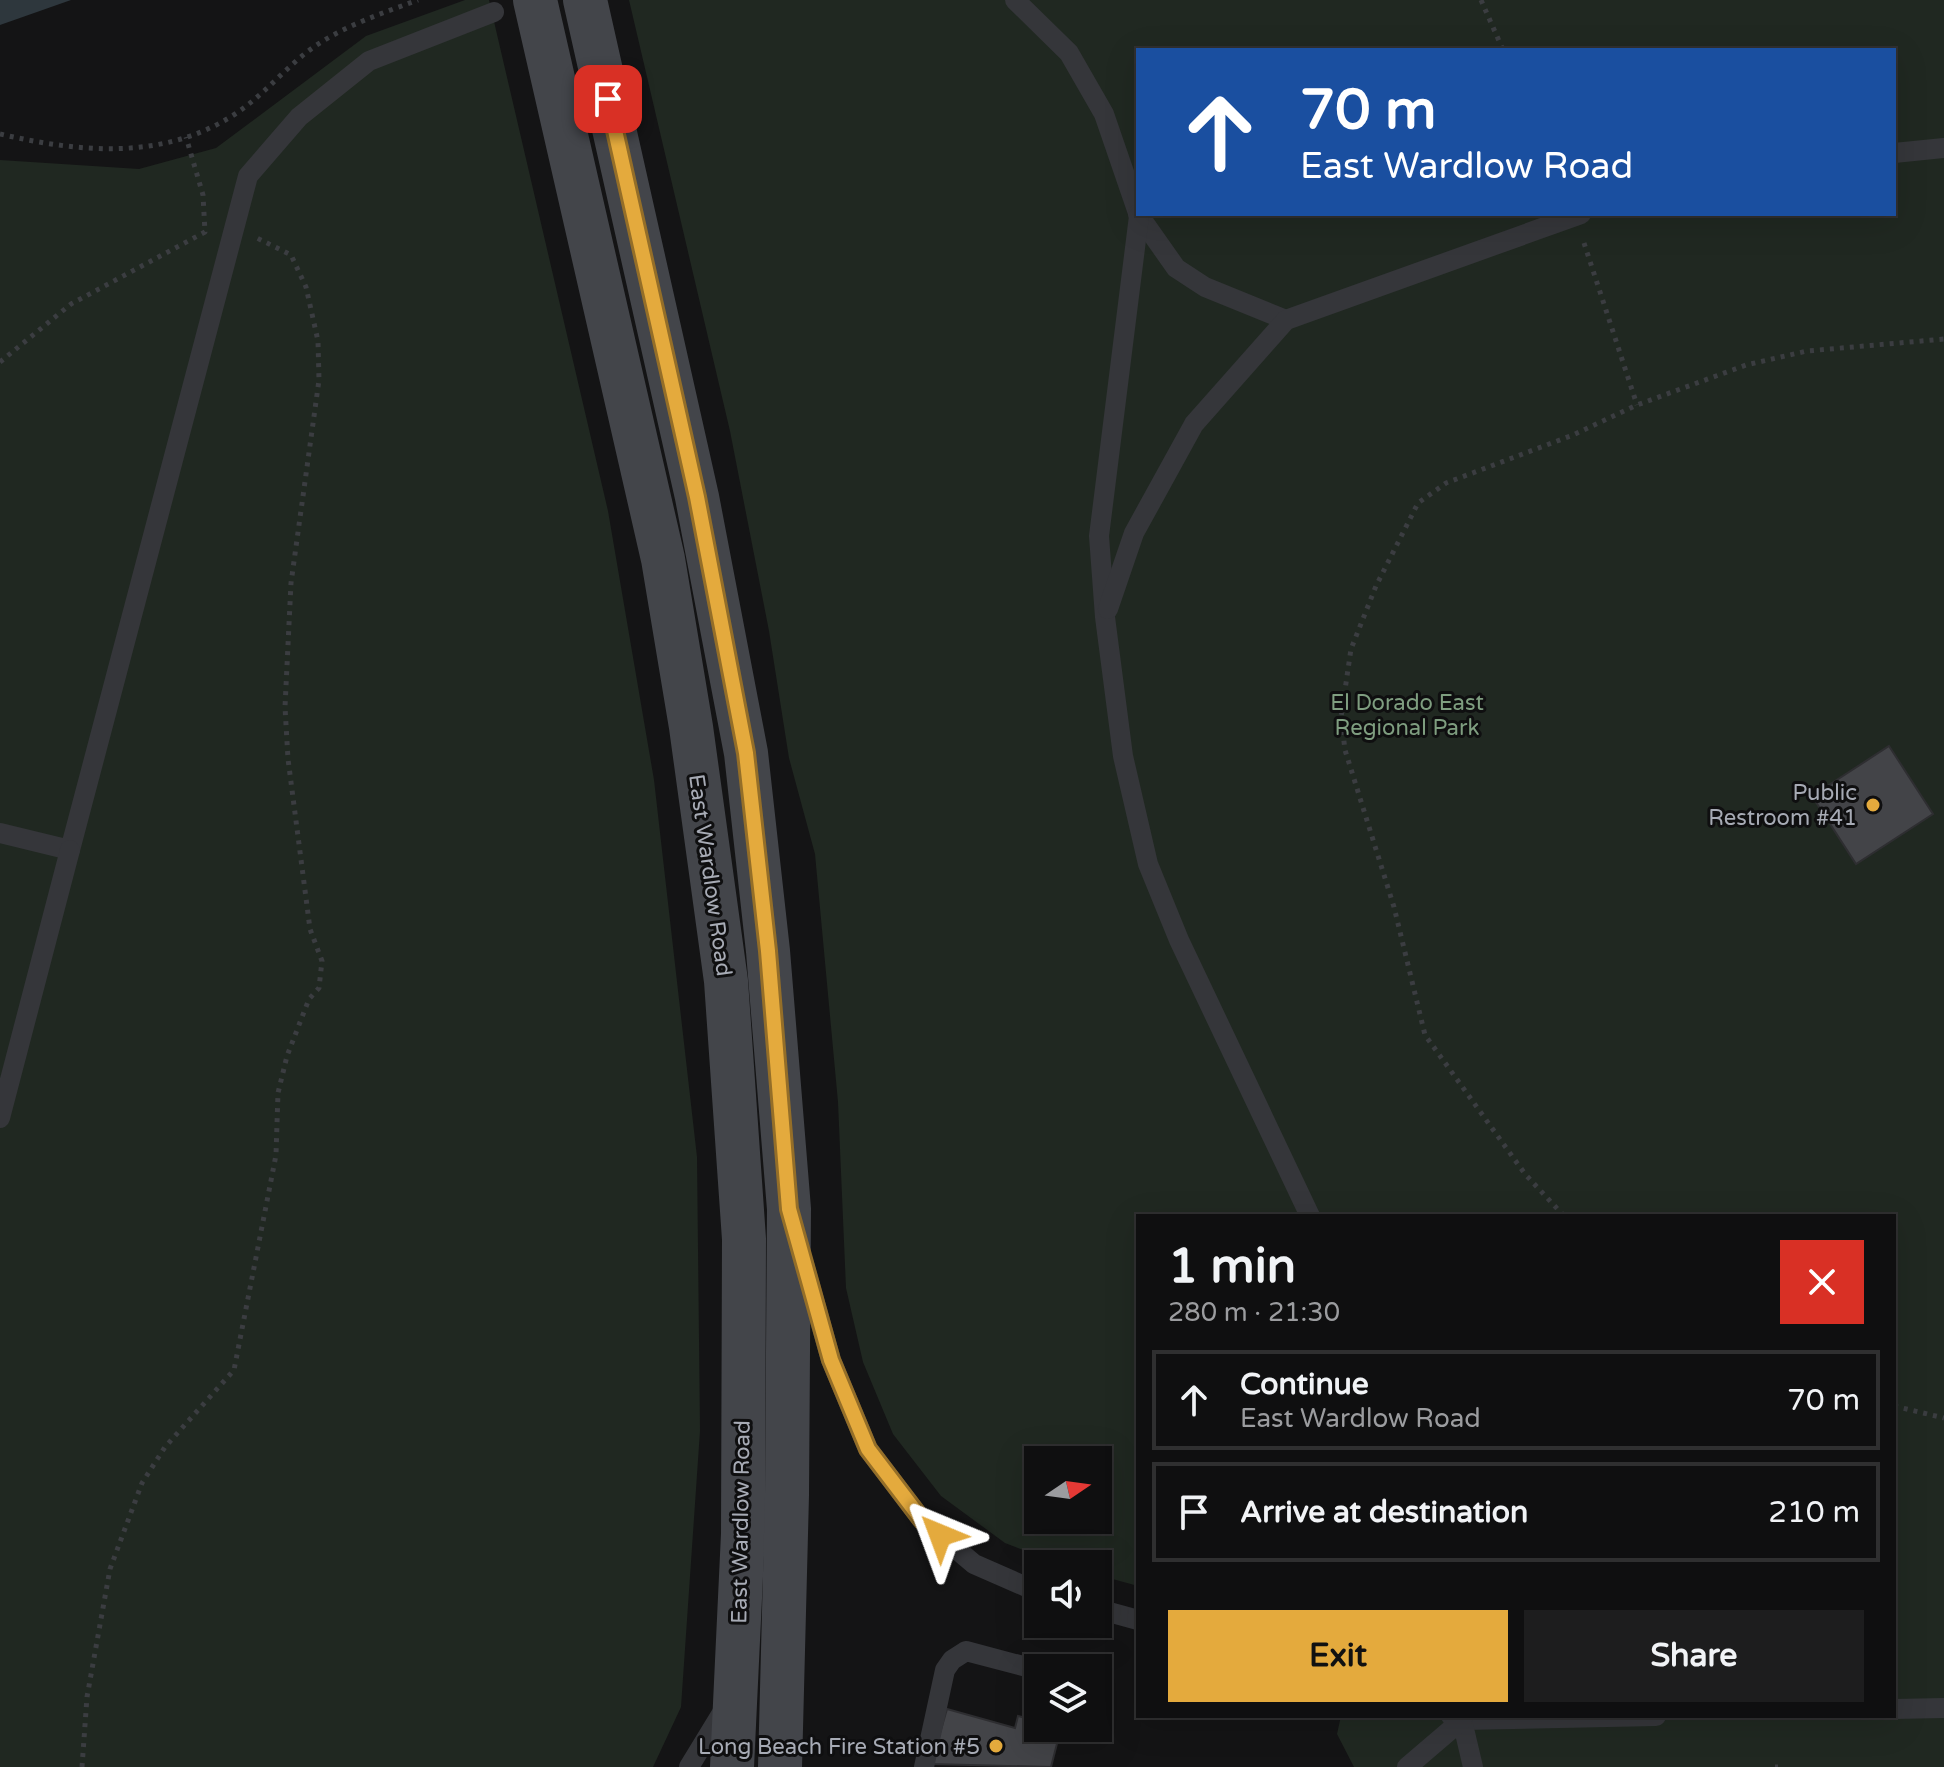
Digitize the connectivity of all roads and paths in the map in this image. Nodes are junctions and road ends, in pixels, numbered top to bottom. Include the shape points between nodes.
1 (418, 0) edge
2 (1015, 0) edge
3 (1481, 0) edge
4 (587, 5) edge
5 (522, 8) edge
6 (1502, 48) edge
7 (0, 134) edge
8 (186, 137) junction
9 (1944, 148) edge
10 (1896, 153) edge
11 (1136, 208) edge
12 (1138, 216) edge
13 (1139, 216) edge
14 (1575, 216) edge
15 (1578, 216) edge
16 (253, 237) dead end
17 (1286, 320) junction
18 (1944, 339) edge
19 (0, 362) edge
20 (1637, 405) junction
21 (1105, 617) junction
22 (0, 833) edge
23 (70, 850) junction
24 (0, 1118) edge
25 (789, 1209) junction
26 (1309, 1214) edge
27 (1562, 1214) edge
28 (1896, 1406) edge
29 (1944, 1418) edge
30 (1024, 1586) edge
31 (1112, 1613) edge
32 (1136, 1619) edge
33 (1024, 1666) edge
34 (734, 1695) junction
35 (1944, 1708) edge
36 (1896, 1709) edge
37 (1457, 1718) edge
38 (1458, 1718) edge
39 (82, 1767) edge
40 (689, 1767) edge
41 (732, 1767) edge
42 (780, 1767) edge
43 (924, 1767) edge
44 (1407, 1767) edge
45 (1473, 1767) edge

1 - 8 path via 304,54 233,115
2 - 11 lane via 1069,53 1104,114
3 - 6 path
4 - 25 main road, East Wardlow Road via 697,497 746,753
5 - 23 lane via 369,61 299,117 248,176
5 - 34 main road, East Wardlow Road via 663,559 726,981 744,1239 743,1534
7 - 8 path via 94,150 142,148
8 - 19 path via 203,195 205,232 71,304
9 - 10 lane
12 - 21 lane via 1099,536
13 - 17 lane via 1176,268 1218,294
14 - 17 lane
15 - 20 path
16 - 39 path via 291,255 306,287 318,341 319,380 291,583 285,707 310,929 322,961 319,988 309,999 278,1093 276,1155 234,1370 150,1471 110,1569 87,1697
17 - 21 lane via 1194,424 1134,533
18 - 20 path via 1807,351 1746,365
20 - 27 path via 1446,483 1418,503 1393,547 1351,649 1341,717 1345,750 1394,907 1425,1035 1525,1174
21 - 26 lane via 1123,756 1148,864
22 - 23 lane
23 - 24 lane
25 - 30 lane via 831,1360 868,1449 922,1520 974,1564
25 - 42 main road, East Wardlow Road
28 - 29 path
31 - 32 lane
33 - 43 lane via 966,1651 952,1660 945,1670
34 - 40 lane
34 - 41 main road, East Wardlow Road
35 - 36 lane
37 - 44 lane
38 - 45 lane

